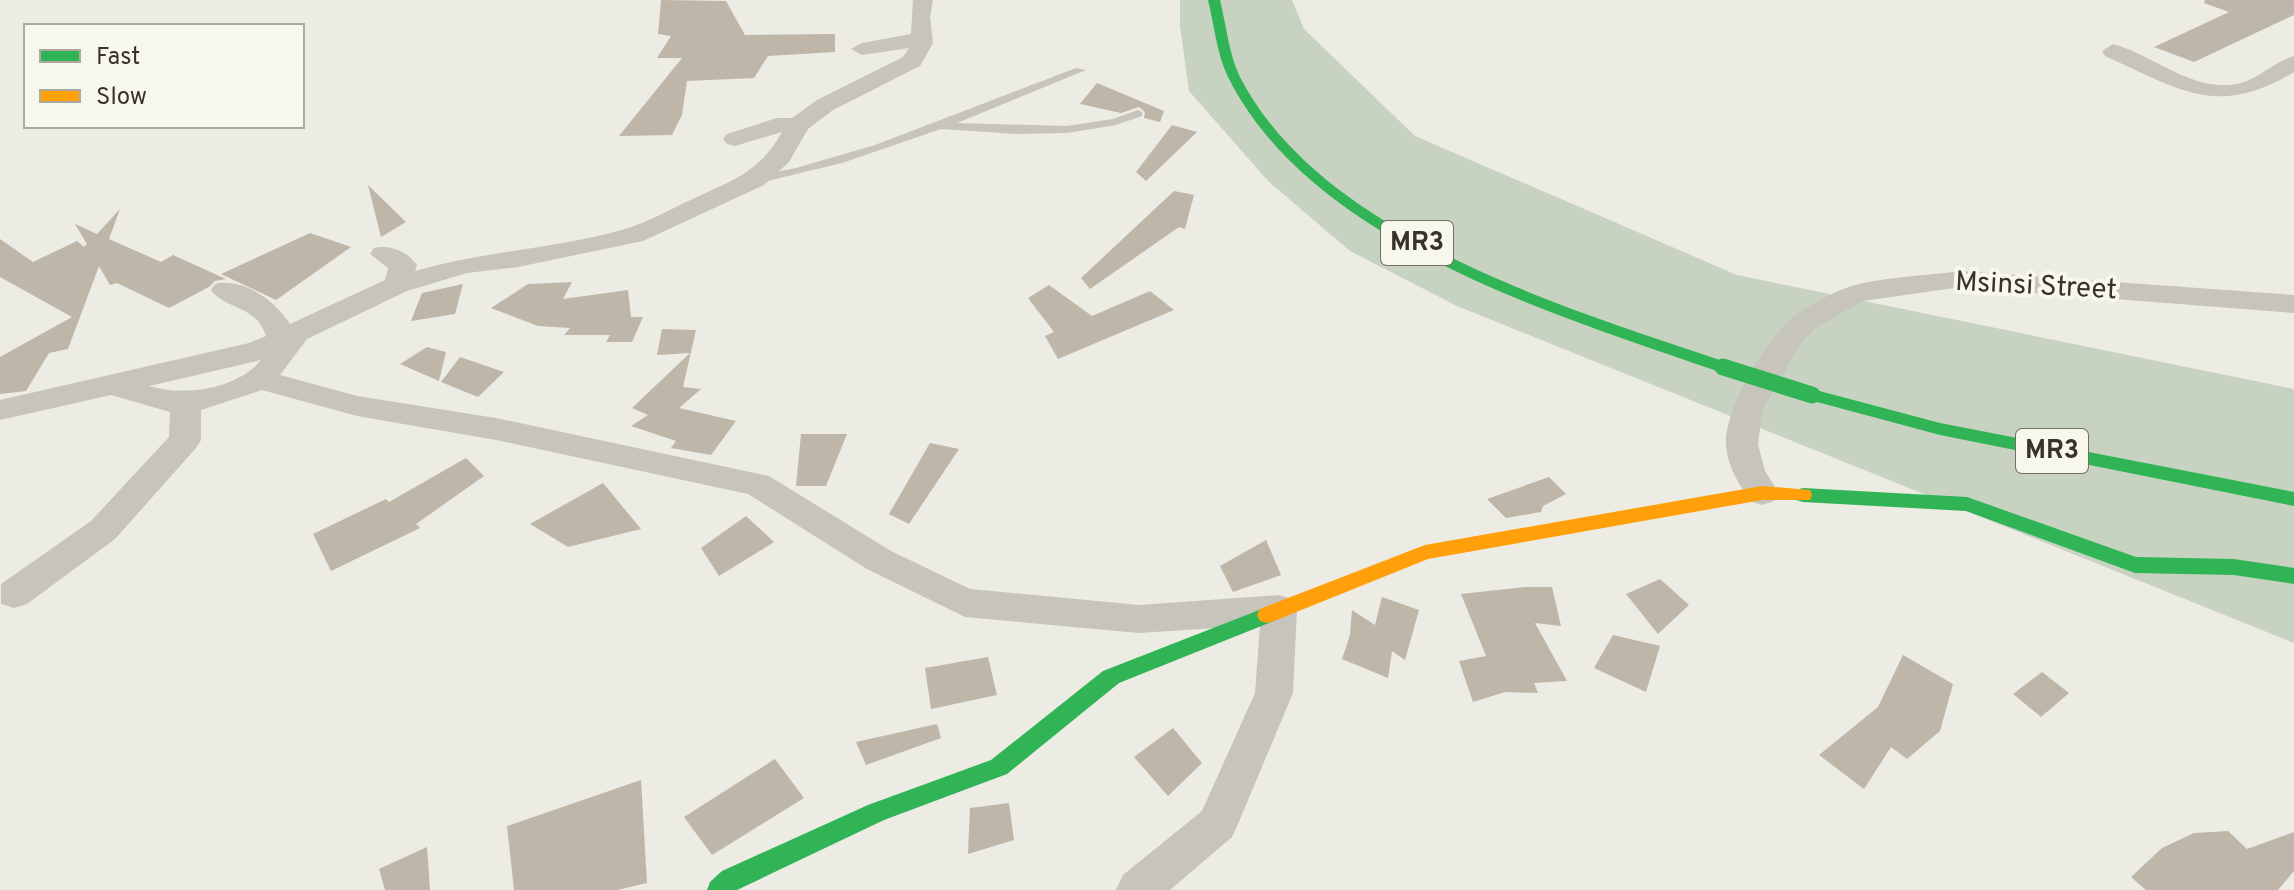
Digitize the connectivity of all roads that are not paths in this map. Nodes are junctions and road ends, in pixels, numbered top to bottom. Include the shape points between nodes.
1 (923, 0) edge
2 (1214, 0) edge
3 (922, 39) junction
4 (862, 49) dead end
5 (2113, 51) dead end
6 (2294, 63) edge
7 (1080, 70) dead end
8 (1138, 114) dead end
9 (798, 125) junction
10 (934, 126) junction
11 (735, 139) dead end
12 (755, 180) junction
13 (384, 254) dead end
14 (397, 285) junction
15 (225, 290) dead end
16 (2294, 304) edge
17 (289, 337) junction
18 (1792, 349) junction
19 (1763, 353) dead end
20 (114, 385) junction
21 (246, 385) junction
22 (186, 401) junction
23 (0, 410) edge
24 (185, 440) junction
25 (1762, 493) junction
26 (2294, 499) edge
27 (2294, 576) edge
28 (14, 594) dead end
29 (1279, 609) junction
30 (719, 890) edge
31 (1138, 890) edge

1 - 3 street
2 - 26 main road, MR3, bridge via 1215,28 1232,75 1263,122 1305,170 1368,216 1458,265 1567,311 1812,395 1940,429
3 - 4 street
3 - 9 street via 912,61 825,105
5 - 6 street via 2213,90 2244,89
7 - 10 lane
8 - 10 lane via 1067,129
9 - 11 street via 777,125
9 - 12 street via 780,157
10 - 12 lane via 807,171
12 - 14 street via 634,235 464,265
13 - 14 street via 403,265
14 - 17 street
15 - 17 street via 271,315
16 - 18 street, Msinsi Street via 1961,279 1856,294 1807,321
17 - 20 street via 231,359
17 - 21 street
18 - 19 main road
18 - 25 street, Msinsi Street via 1757,388 1746,411 1742,445 1749,473
20 - 22 street via 167,402
20 - 23 street
21 - 22 street
21 - 24 street
21 - 29 street via 496,429 757,484 879,560 965,603 1139,619
22 - 24 street
24 - 28 street via 103,530
25 - 27 main road via 1967,504 2135,565 2234,567
25 - 29 main road via 1425,552
29 - 30 main road via 1111,677 999,767 876,812 731,879
29 - 31 street via 1274,693 1217,824

